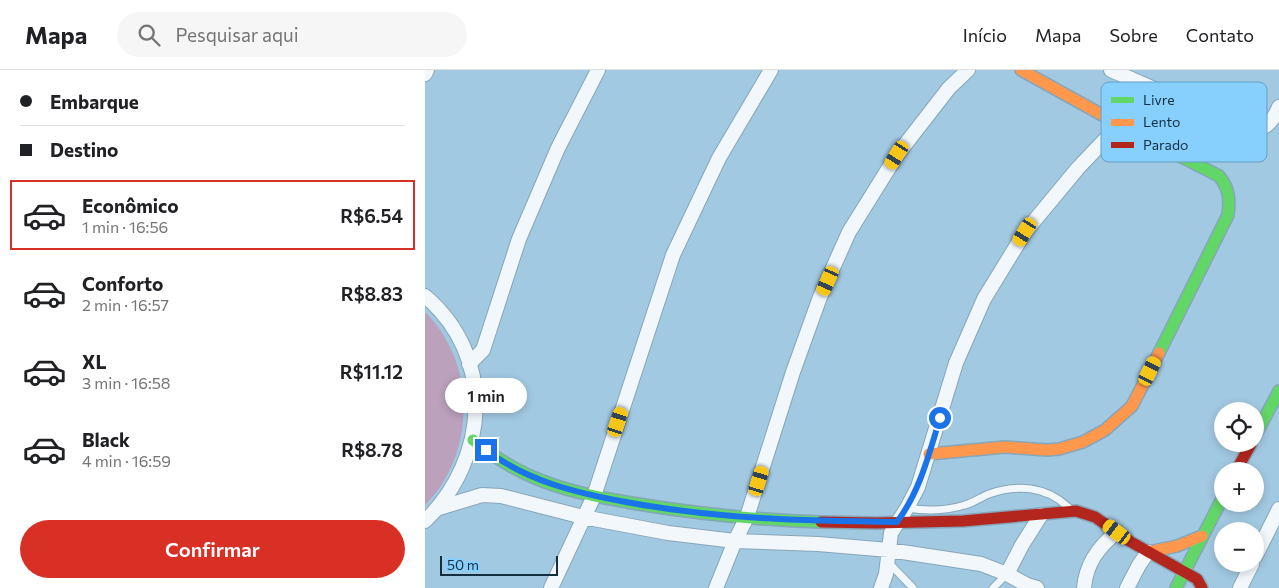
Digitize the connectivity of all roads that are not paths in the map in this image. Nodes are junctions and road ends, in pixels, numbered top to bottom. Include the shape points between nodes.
1 (427, 70) edge
2 (598, 70) edge
3 (771, 70) edge
4 (968, 70) edge
5 (1021, 70) edge
6 (1111, 70) edge
7 (425, 74) edge
8 (1138, 82) edge
9 (1279, 107) edge
10 (1101, 115) edge
11 (1267, 125) edge
12 (1101, 144) edge
13 (1192, 162) edge
14 (425, 296) edge
15 (469, 364) junction
16 (1279, 391) edge
17 (1264, 419) edge
18 (473, 440) junction
19 (929, 454) junction
20 (594, 496) junction
21 (439, 508) junction
22 (907, 508) junction
23 (1279, 509) edge
24 (1072, 511) junction
25 (1215, 512) edge
26 (1041, 515) junction
27 (583, 517) junction
28 (747, 517) junction
29 (425, 521) edge
30 (897, 522) junction
31 (1117, 532) junction
32 (1202, 536) junction
33 (1264, 539) edge
34 (735, 541) junction
35 (1148, 552) junction
36 (889, 556) junction
37 (1184, 572) junction
38 (1248, 572) edge
39 (1007, 574) junction
40 (551, 588) edge
41 (716, 588) edge
42 (881, 588) edge
43 (913, 588) edge
44 (993, 588) edge
45 (1037, 588) edge
46 (1083, 588) edge
47 (1127, 588) edge
48 (1176, 588) edge
49 (1202, 588) edge
50 (1240, 588) edge

1 - 7 street
2 - 15 street via 558,148 519,239 483,350
3 - 20 street via 719,158 673,256
4 - 28 street via 949,88 897,155 849,232 820,297 793,372
5 - 10 street
6 - 8 street
9 - 11 street via 1273,121
12 - 19 street via 1025,232 984,299 956,363
13 - 19 street via 1219,176 1227,184 1228,215 1132,406 1119,421 1071,447 1047,450 1006,447
14 - 15 street via 453,328
15 - 18 street via 476,402
16 - 17 street
18 - 20 street via 499,460 535,478
18 - 21 street via 459,476
19 - 22 street
20 - 27 street
20 - 28 street via 671,510
21 - 27 street via 482,495 501,496
21 - 29 street
22 - 24 lane via 956,508 997,492 1033,488 1054,496
22 - 30 street
23 - 33 street
24 - 26 street
24 - 31 street via 1097,518
25 - 32 street
26 - 30 street via 991,520
26 - 39 street
27 - 34 street via 659,532
27 - 40 street
28 - 30 street
28 - 34 street
30 - 36 street via 891,533
31 - 35 street
31 - 46 street via 1094,555
32 - 35 street
32 - 37 street
34 - 36 street via 817,544
34 - 41 street
35 - 37 street
35 - 47 street
36 - 39 street via 981,564
36 - 42 street
36 - 43 lane
37 - 48 street
37 - 49 street via 1197,579
38 - 50 street
39 - 44 lane
39 - 45 street

